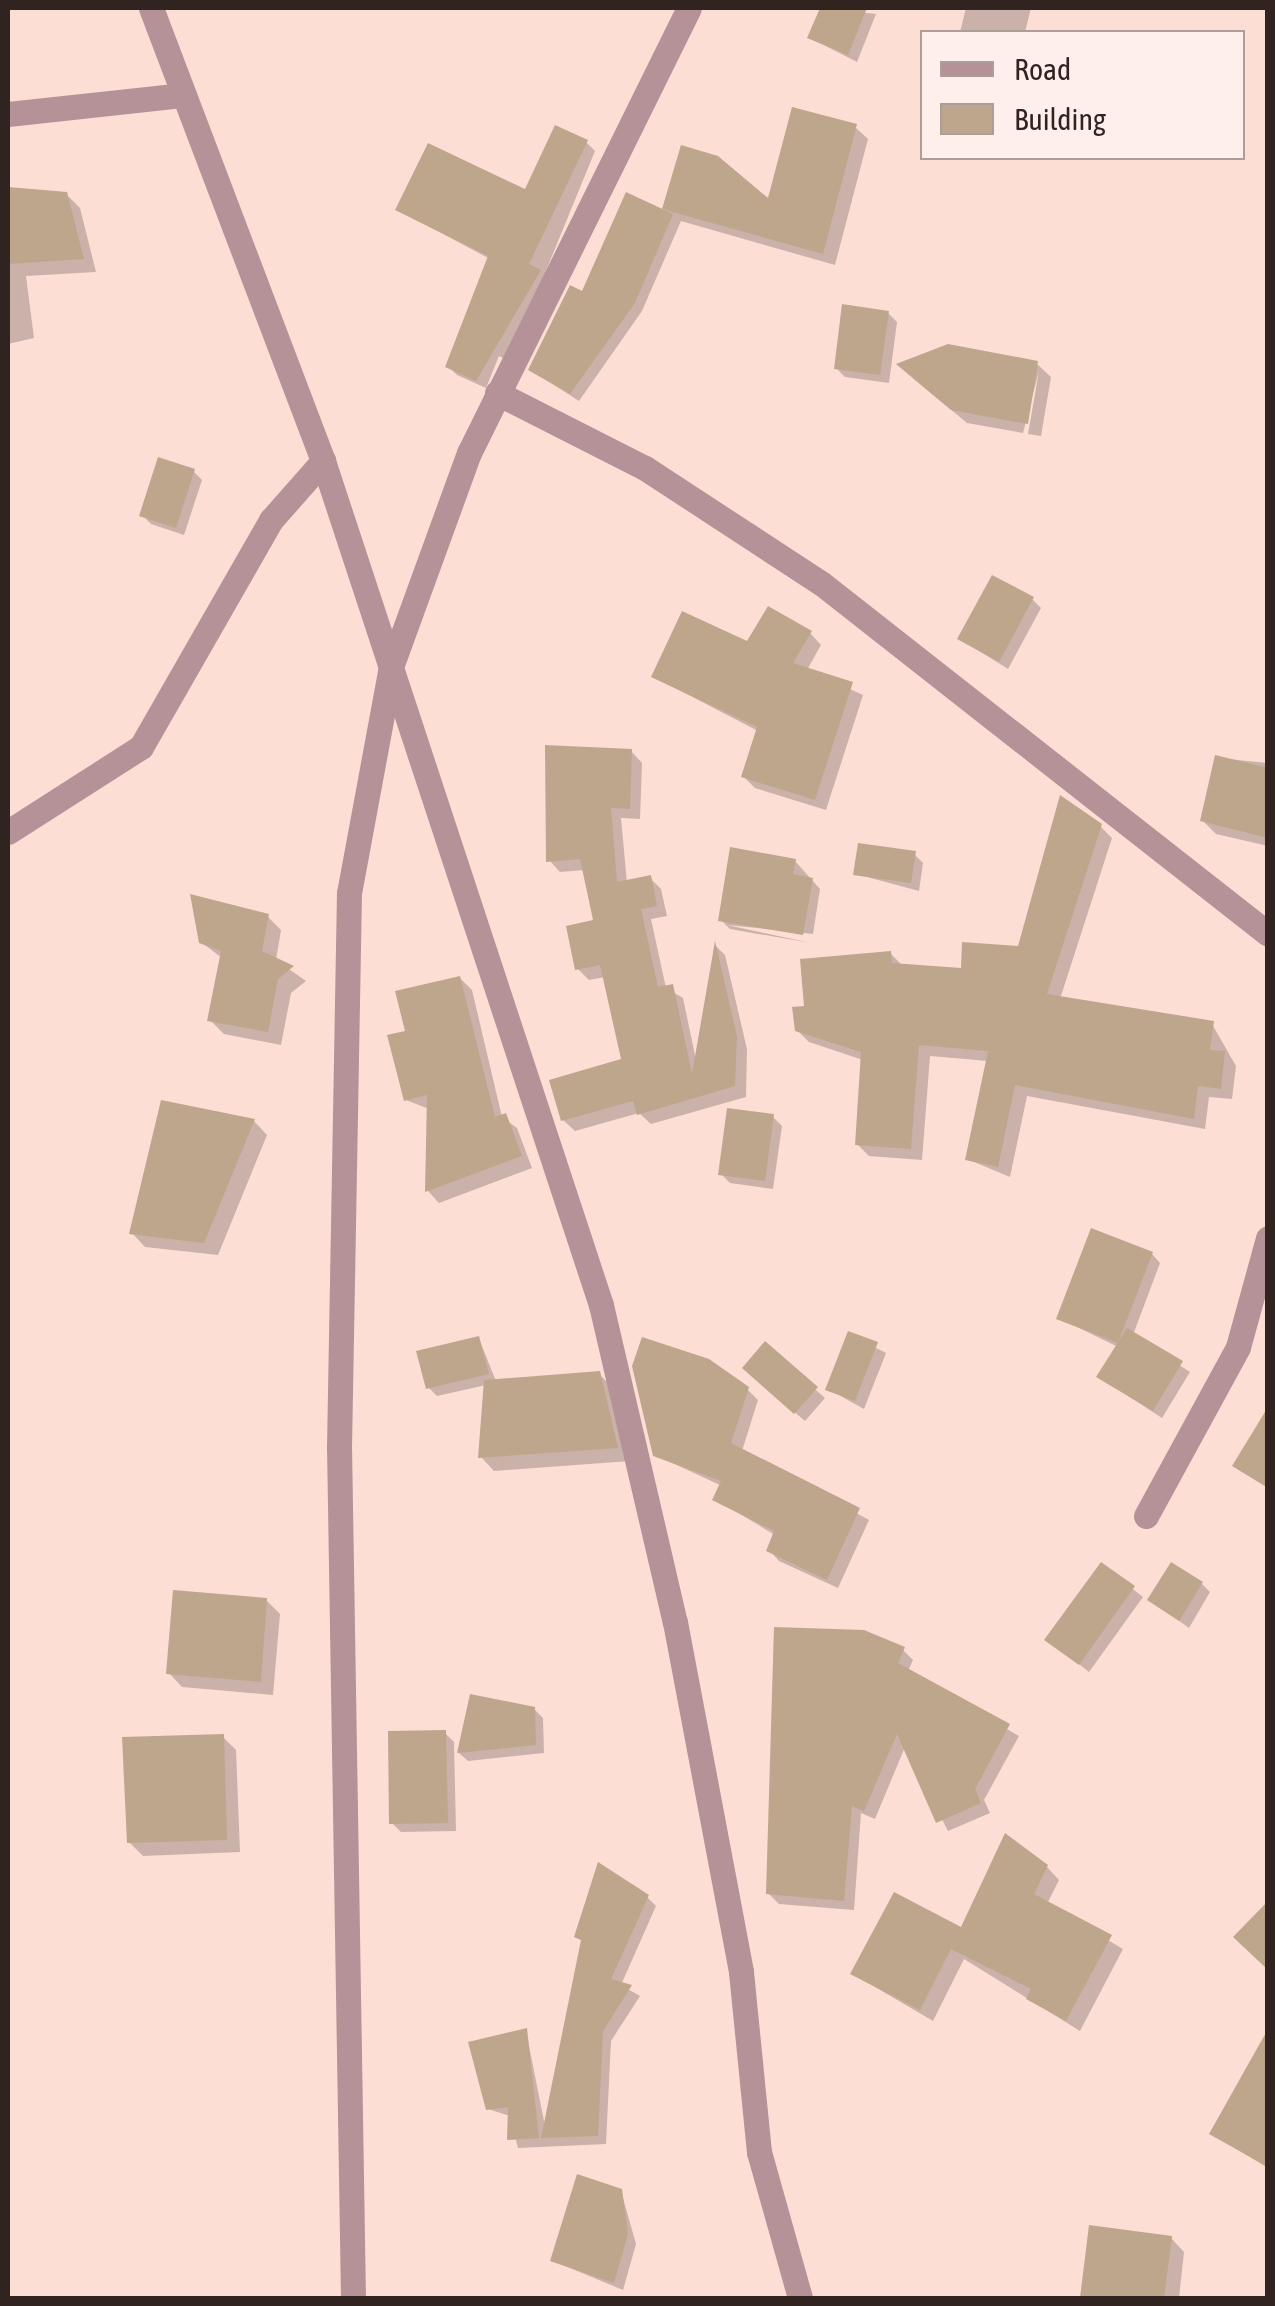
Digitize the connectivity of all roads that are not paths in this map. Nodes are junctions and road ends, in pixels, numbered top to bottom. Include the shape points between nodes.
1 (151, 8) edge
2 (689, 8) edge
3 (184, 95) junction
4 (8, 114) edge
5 (496, 393) junction
6 (323, 461) junction
7 (392, 667) junction
8 (8, 832) edge
9 (1268, 934) edge
10 (1268, 1238) edge
11 (1146, 1516) dead end
12 (353, 2298) edge
13 (800, 2298) edge

1 - 3 street
2 - 5 street
3 - 4 street
3 - 6 street
5 - 7 street
5 - 9 street via 646,468 821,583
6 - 7 street
6 - 8 street via 271,520 141,747
7 - 12 street via 349,893 342,1060
7 - 13 street via 601,1305 734,1933 759,2152
10 - 11 street via 1238,1346

